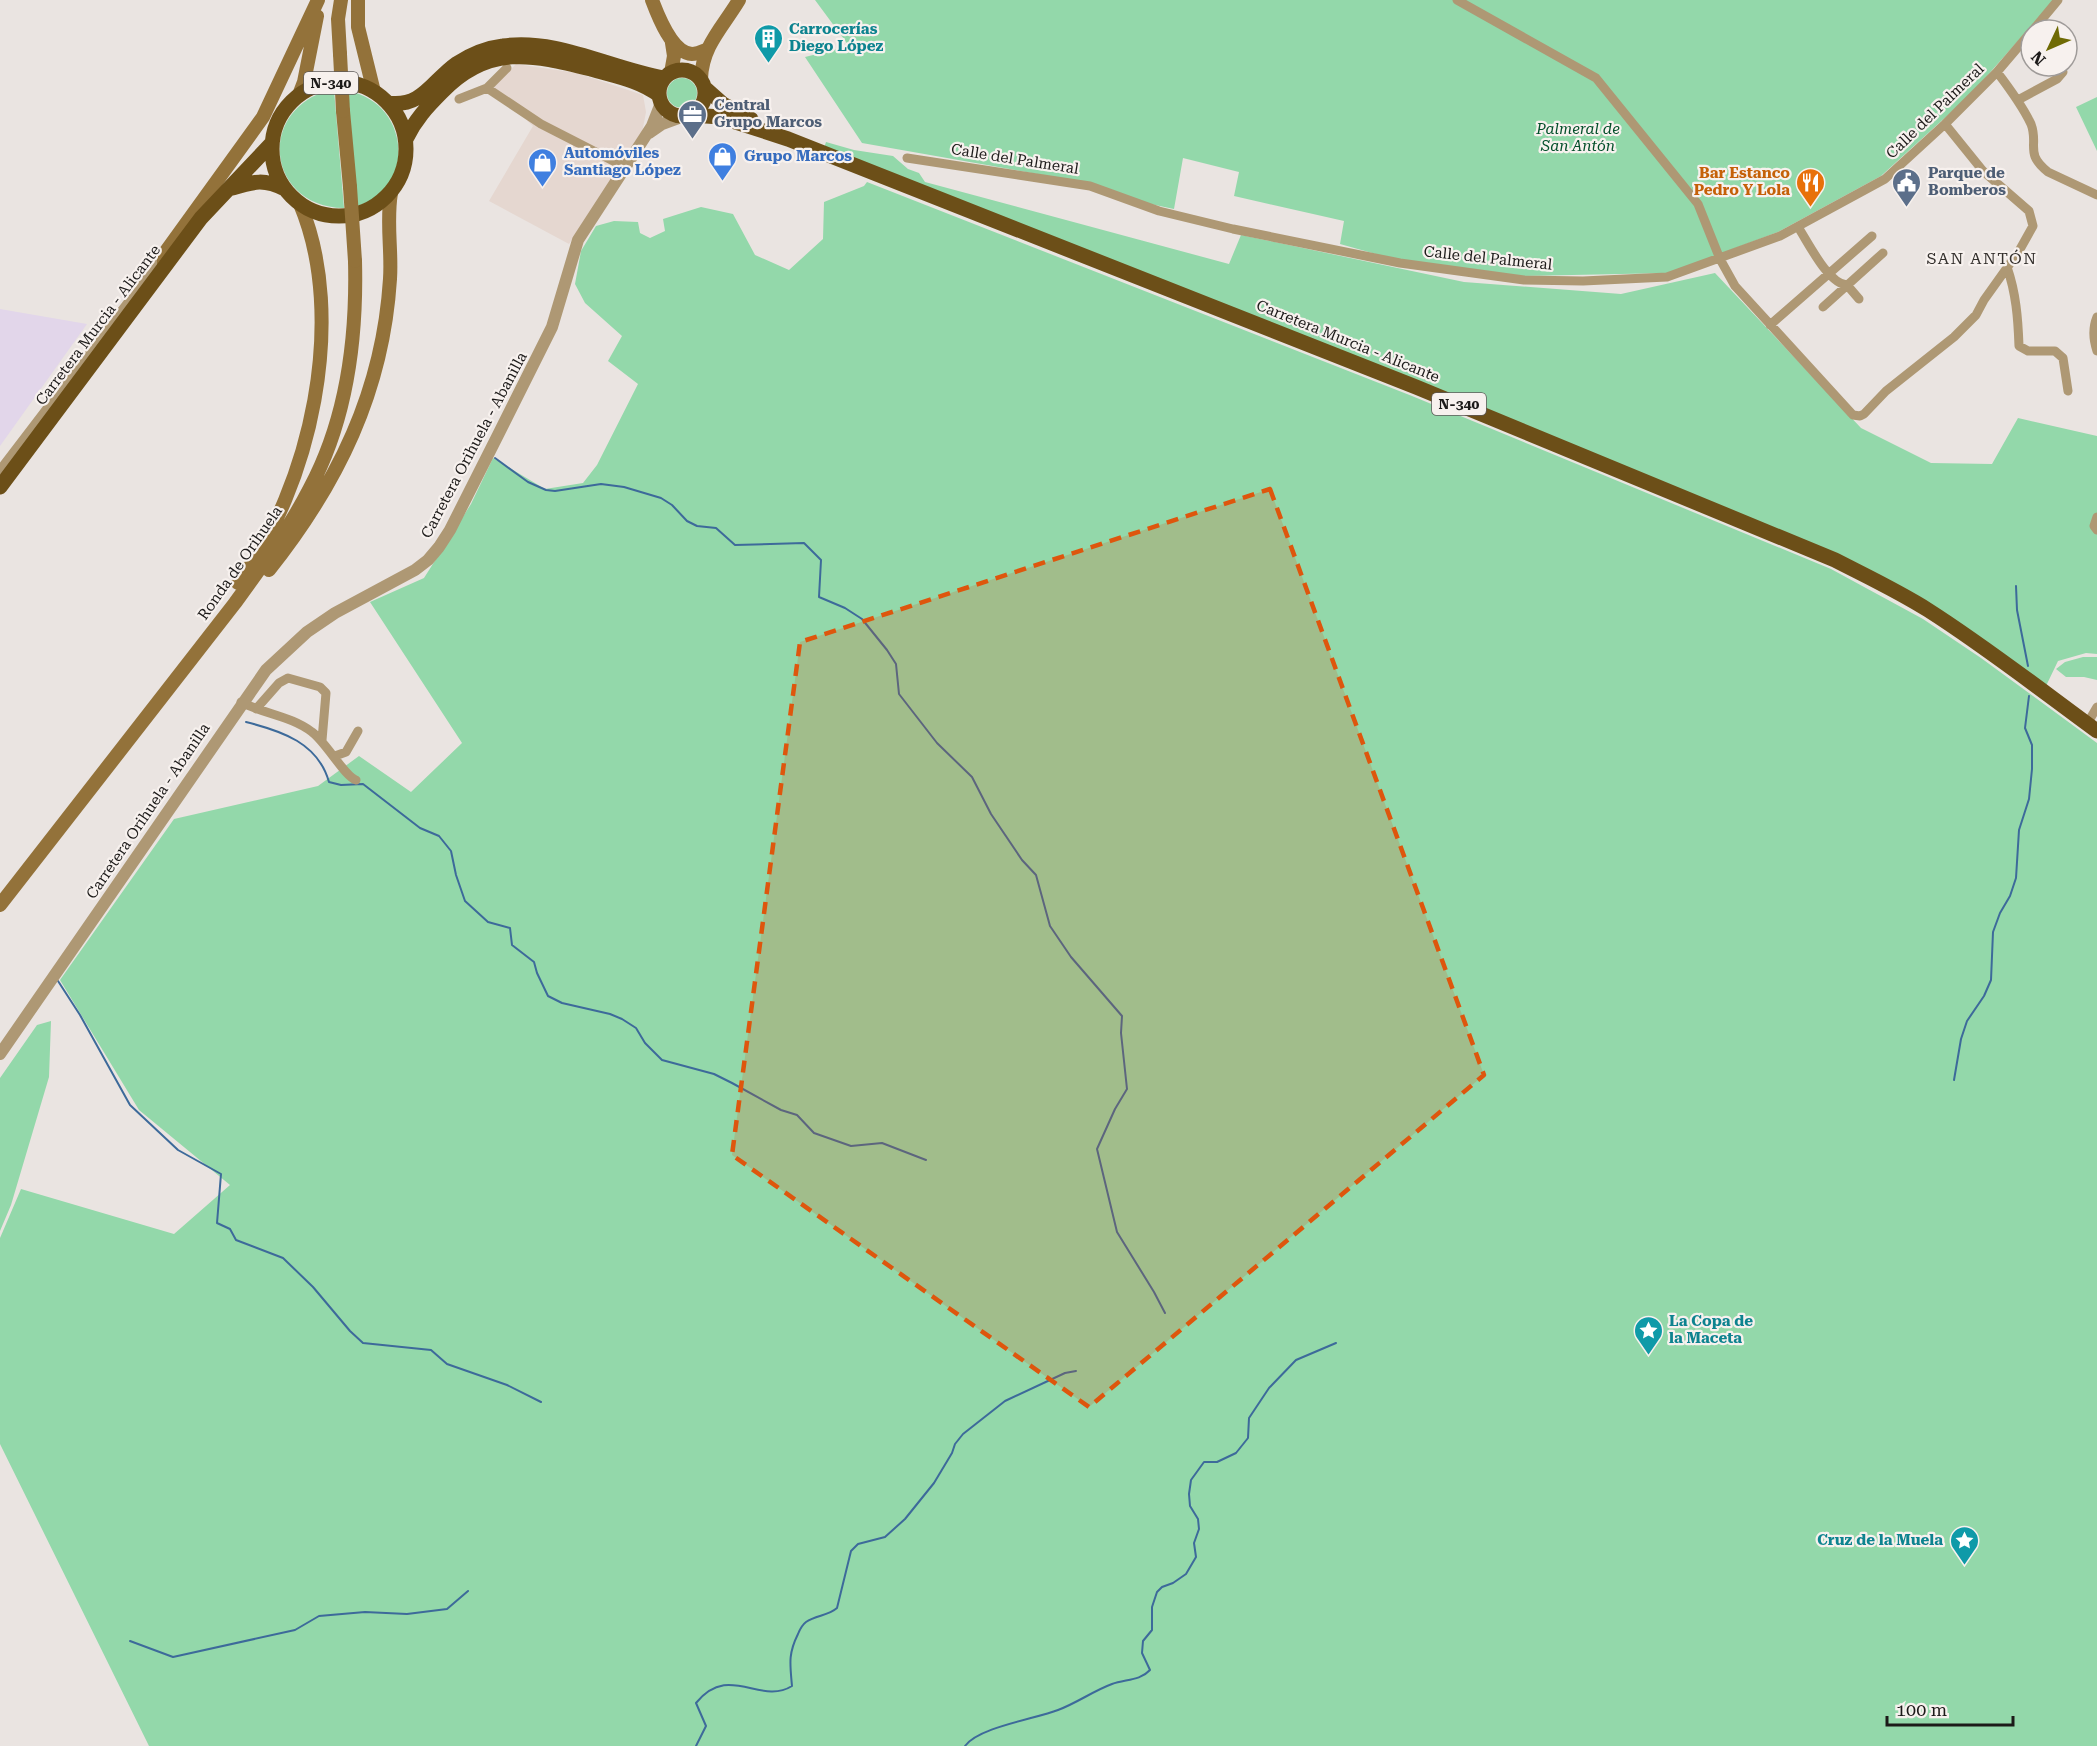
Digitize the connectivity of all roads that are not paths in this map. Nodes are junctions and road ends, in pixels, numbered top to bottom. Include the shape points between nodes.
1 (320, 0) edge
2 (341, 0) edge
3 (358, 0) edge
4 (652, 0) edge
5 (739, 0) edge
6 (1457, 0) edge
7 (2058, 0) edge
8 (2043, 18) edge
9 (672, 43) junction
10 (2019, 46) edge
11 (706, 50) junction
12 (507, 68) dead end
13 (1997, 72) junction
14 (667, 75) junction
15 (2058, 78) edge
16 (703, 84) junction
17 (487, 88) junction
18 (374, 92) junction
19 (299, 95) junction
20 (459, 99) dead end
21 (659, 99) junction
22 (2018, 100) junction
23 (388, 103) junction
24 (686, 116) junction
25 (1945, 124) junction
26 (646, 136) junction
27 (406, 139) junction
28 (788, 139) junction
29 (273, 143) junction
30 (908, 158) dead end
31 (624, 166) junction
32 (230, 189) junction
33 (285, 189) junction
34 (391, 193) junction
35 (2097, 195) edge
36 (300, 204) junction
37 (1798, 227) junction
38 (1872, 236) dead end
39 (1883, 253) dead end
40 (1720, 259) junction
41 (164, 260) junction
42 (2007, 267) junction
43 (1829, 274) junction
44 (1847, 285) junction
45 (135, 298) junction
46 (1858, 299) dead end
47 (1823, 307) dead end
48 (2097, 317) edge
49 (1770, 325) junction
50 (2097, 350) edge
51 (2068, 391) dead end
52 (0, 470) edge
53 (0, 486) edge
54 (2097, 517) edge
55 (2097, 530) edge
56 (169, 687) junction
57 (242, 702) junction
58 (2097, 707) edge
59 (256, 709) junction
60 (2092, 727) edge
61 (358, 731) dead end
62 (322, 740) junction
63 (335, 756) junction
64 (98, 778) junction
65 (356, 780) dead end
66 (0, 905) edge
67 (0, 1054) edge

1 - 19 main road
1 - 41 main road via 263,117
2 - 56 main road, Ronda de Orihuela, bridge via 338,19 356,322 345,389 332,438 311,487 262,566
3 - 18 main road via 358,27
4 - 9 main road
5 - 11 main road
6 - 40 street via 1596,78 1698,204
7 - 8 street, Calle del Palmeral
9 - 11 main road via 694,54
9 - 14 main road via 674,56
10 - 13 street, Calle del Palmeral
11 - 16 main road via 701,65
12 - 17 street
13 - 22 street
13 - 25 street, Calle del Palmeral
14 - 16 highway, N-340 via 687,70
14 - 21 highway via 659,89
14 - 23 highway, N-340 via 532,45 503,46 478,52 455,65 412,102
15 - 22 street
16 - 24 highway via 704,101 697,111
16 - 28 highway, Carretera Murcia - Alicante / N-340 via 734,110
17 - 20 street
17 - 31 street via 541,124
18 - 19 highway, N-340 via 344,82 313,87
18 - 23 highway, N-340
19 - 29 highway, N-340 via 281,116
21 - 24 highway, N-340 via 669,113
21 - 26 street, Carretera Orihuela - Abanilla via 657,115
21 - 27 highway, N-340 via 636,82 575,65 526,56 502,57 477,64 448,86 421,114
22 - 35 street via 2032,127 2033,153 2041,167
23 - 27 highway, N-340
24 - 26 street, Carretera Orihuela - Abanilla via 662,124
24 - 28 highway, Carretera Murcia - Alicante / N-340 via 720,117
25 - 37 street, Calle del Palmeral via 1885,179
25 - 42 street via 1983,171 2029,211 2033,226
26 - 31 street, Carretera Orihuela - Abanilla
27 - 34 highway, N-340 via 405,162
28 - 60 highway, Carretera Murcia - Alicante / N-340 via 1416,387 1835,560 1928,611
29 - 32 highway, Carretera Murcia - Alicante / N-340
29 - 33 highway, N-340 via 275,167
30 - 40 street, Calle del Palmeral via 1090,186 1159,211 1233,229 1400,263 1524,280 1667,277
31 - 57 street, Carretera Orihuela - Abanilla via 578,240 552,327 439,547 415,570 307,632 266,670
32 - 33 highway via 253,182 273,183
32 - 41 highway, Carretera Murcia - Alicante / N-340
33 - 36 highway, N-340
34 - 36 highway, N-340 via 364,212 348,216 315,212
34 - 56 main road via 391,278 384,328 366,403 346,451 332,480 288,546 188,673
36 - 64 main road via 315,258 322,335 314,406 281,513 245,574 108,755
37 - 40 street, Calle del Palmeral
37 - 43 street
38 - 43 street
39 - 44 street
40 - 49 street via 1735,286
41 - 45 highway, Carretera Murcia - Alicante / N-340
42 - 49 street via 1976,315 1954,338 1860,416 1853,415
42 - 51 street via 2015,297 2019,346 2028,351 2055,351 2063,358
43 - 44 street
43 - 49 street
44 - 46 street
44 - 47 street
45 - 52 street
45 - 53 highway, Carretera Murcia - Alicante / N-340
48 - 50 street via 2093,337
54 - 55 street
56 - 64 main road, Ronda de Orihuela
57 - 59 street
57 - 67 street, Carretera Orihuela - Abanilla
58 - 60 street
59 - 62 street via 304,727
59 - 62 street via 288,678 320,687 326,693
61 - 63 street via 346,752
62 - 63 street
63 - 65 street
64 - 66 main road, Ronda de Orihuela

